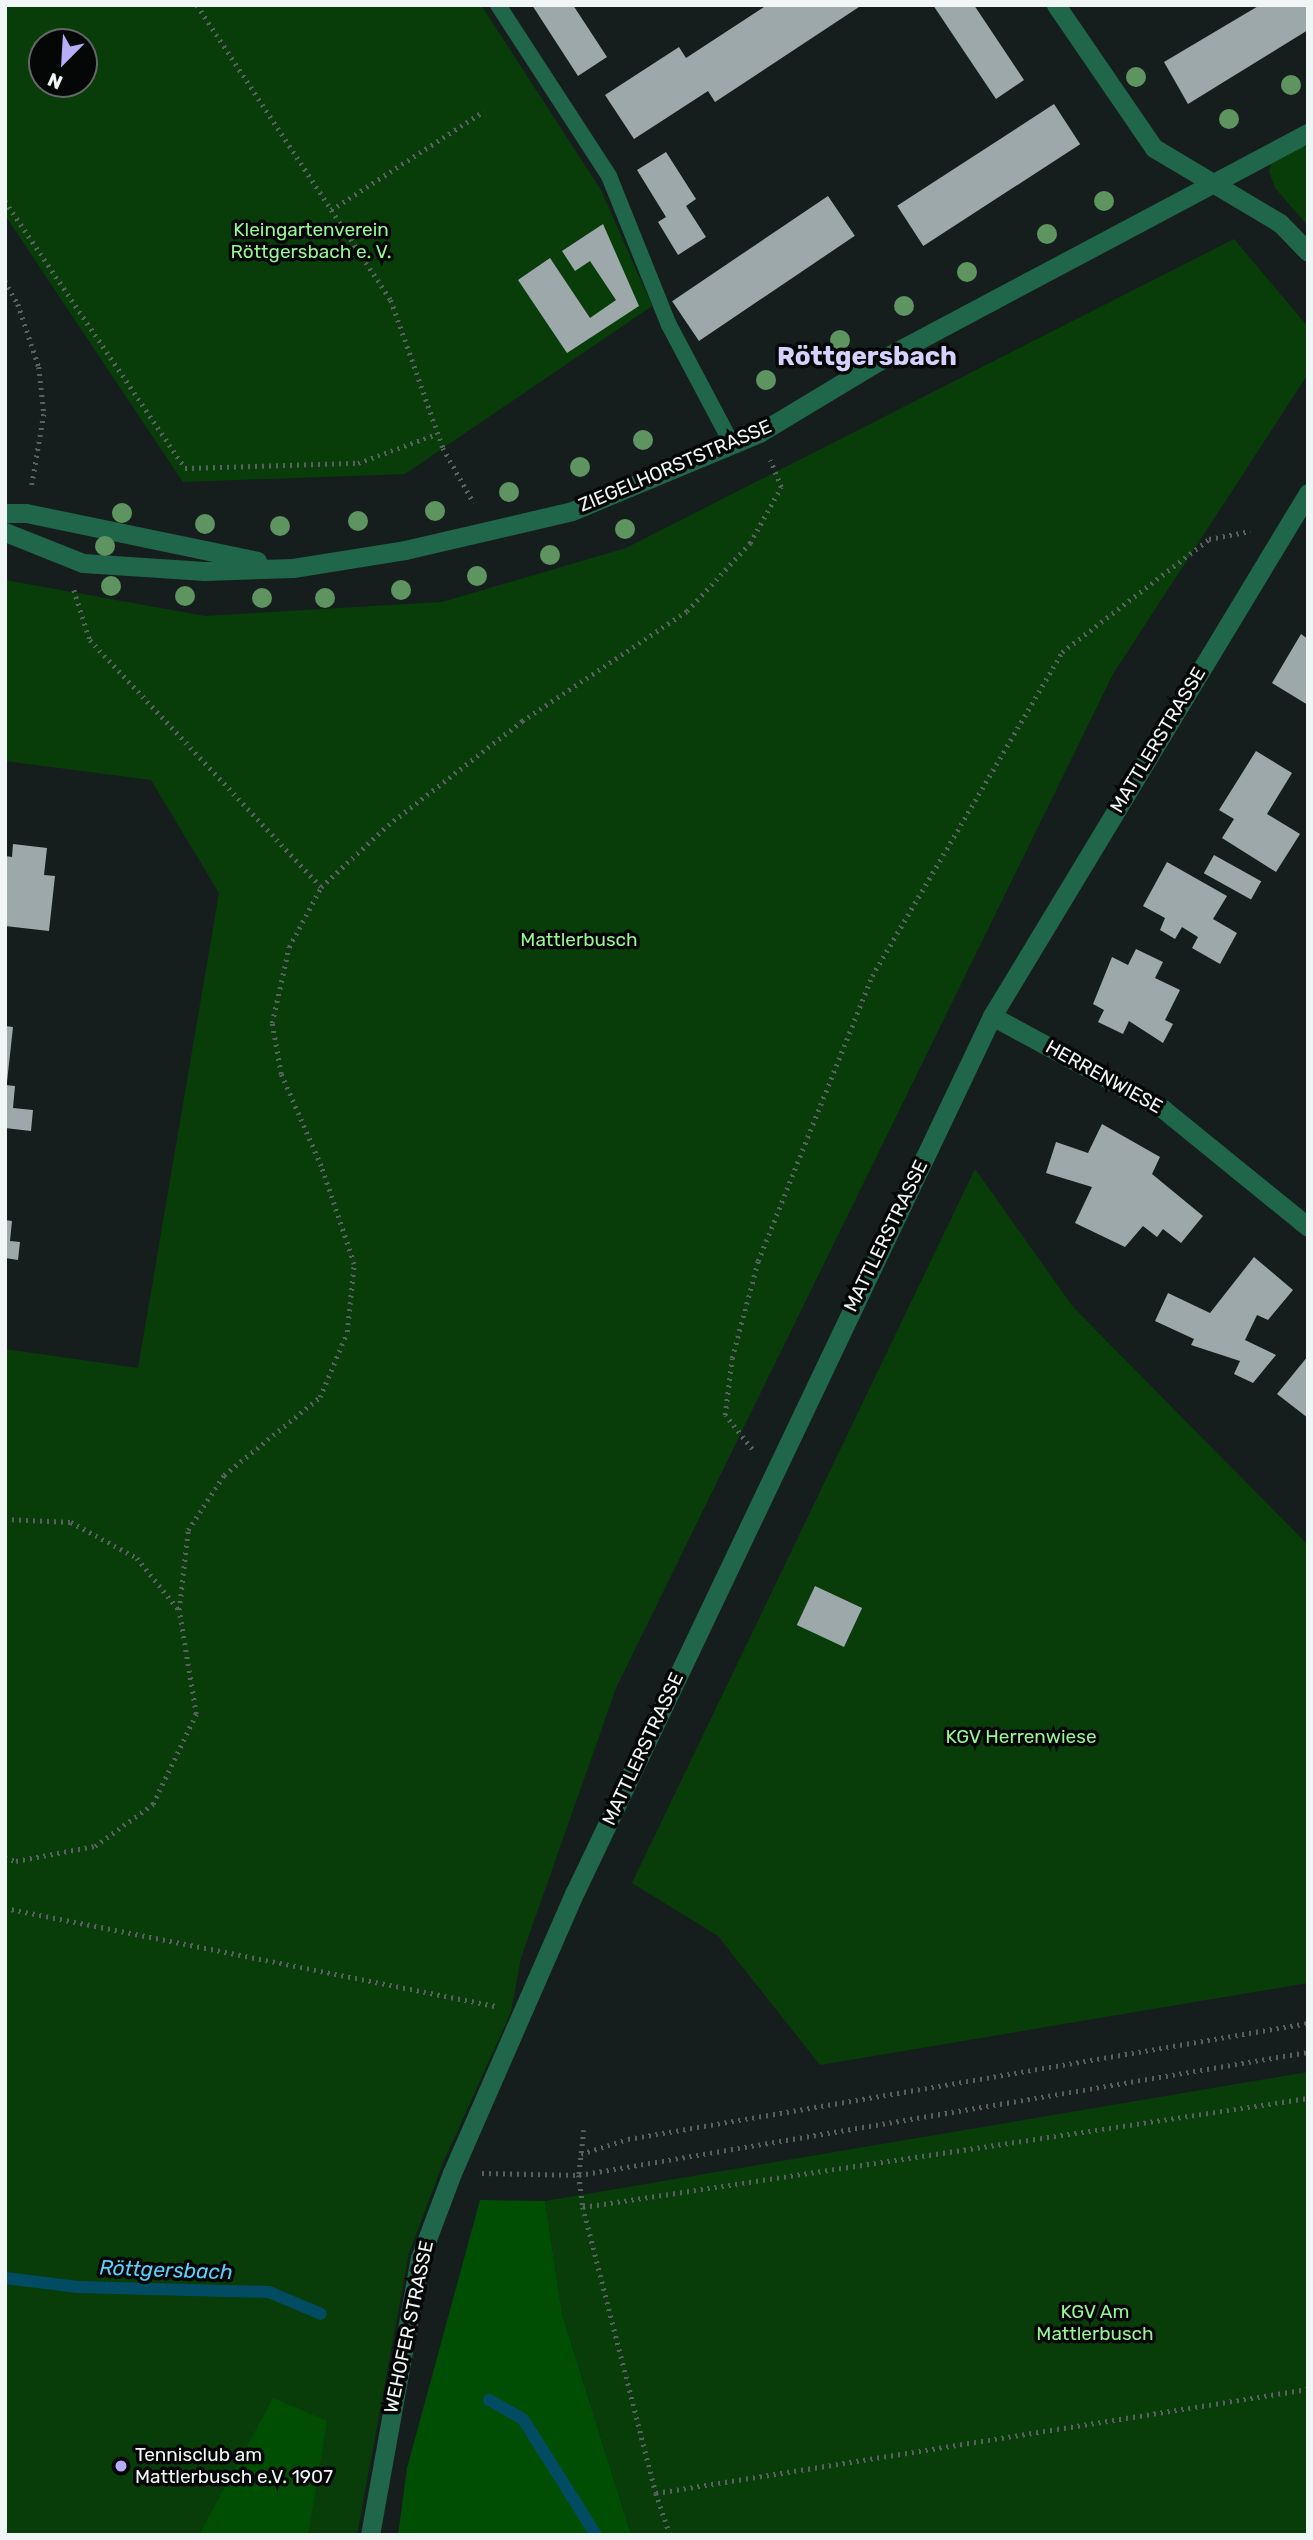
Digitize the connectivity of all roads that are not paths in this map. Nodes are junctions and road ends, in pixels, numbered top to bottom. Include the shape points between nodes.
1 (498, 5) edge
2 (1056, 5) edge
3 (1308, 133) edge
4 (1212, 184) junction
5 (1308, 252) edge
6 (732, 444) junction
7 (1308, 493) edge
8 (5, 513) edge
9 (5, 532) edge
10 (293, 568) junction
11 (992, 1016) junction
12 (1308, 1227) edge
13 (522, 2011) joint
14 (370, 2535) edge

1 - 6 lane via 609,176 669,325
2 - 4 street via 1154,148
3 - 4 street, ZIEGELHORSTSTRASSE
4 - 5 street via 1280,223
4 - 6 street, ZIEGELHORSTSTRASSE
6 - 10 street, ZIEGELHORSTSTRASSE via 572,511 405,550
7 - 11 street, MATTLERSTRASSE
8 - 10 street, ZIEGELHORSTSTRASSE via 26,513
9 - 10 street, ZIEGELHORSTSTRASSE via 83,563 205,571
11 - 12 street, HERRENWIESE via 1163,1109
11 - 13 street, MATTLERSTRASSE
13 - 14 street, WEHOFER STRASSE via 420,2258

